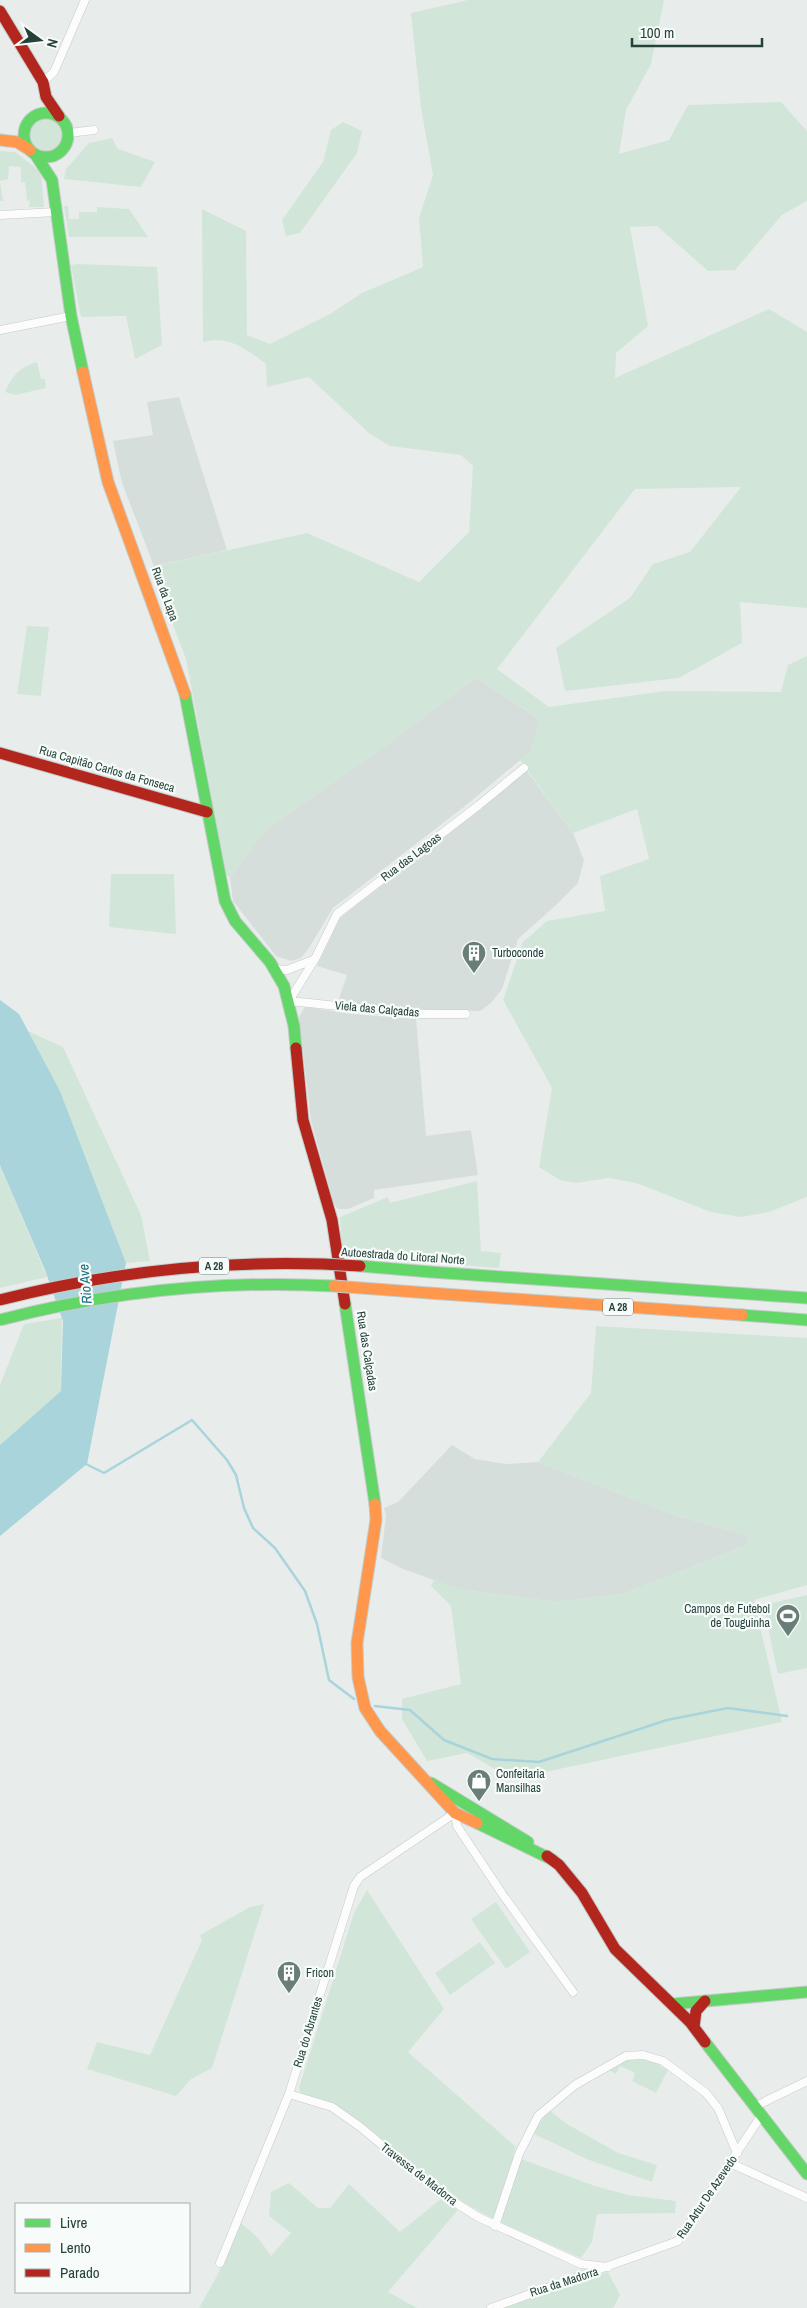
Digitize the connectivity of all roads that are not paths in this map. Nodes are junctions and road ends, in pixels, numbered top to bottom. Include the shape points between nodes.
1 (85, 0) edge
2 (0, 11) edge
3 (43, 86) junction
4 (59, 116) junction
5 (31, 119) junction
6 (94, 130) dead end
7 (69, 133) junction
8 (2, 140) edge
9 (62, 151) junction
10 (33, 152) junction
11 (52, 180) junction
12 (56, 212) junction
13 (0, 215) edge
14 (71, 316) junction
15 (0, 330) edge
16 (0, 754) edge
17 (524, 768) dead end
18 (207, 812) junction
19 (315, 960) junction
20 (274, 969) junction
21 (289, 1001) junction
22 (466, 1014) dead end
23 (807, 1298) edge
24 (0, 1300) edge
25 (0, 1320) edge
26 (807, 1320) edge
27 (420, 1777) junction
28 (463, 1801) junction
29 (455, 1813) junction
30 (553, 1860) junction
31 (573, 1992) dead end
32 (807, 1992) edge
33 (705, 2001) junction
34 (673, 2004) junction
35 (694, 2027) junction
36 (807, 2081) edge
37 (289, 2094) junction
38 (757, 2111) junction
39 (737, 2153) junction
40 (730, 2163) junction
41 (807, 2174) edge
42 (807, 2198) edge
43 (495, 2226) junction
44 (220, 2263) dead end
45 (608, 2267) junction
46 (491, 2308) edge

1 - 3 street via 54,72
2 - 3 main road
3 - 4 main road
3 - 5 main road
4 - 5 main road via 46,112
4 - 7 main road
5 - 8 main road via 16,134
5 - 10 main road via 24,134
6 - 7 street
7 - 9 main road
8 - 10 main road via 25,144
9 - 10 main road via 50,157
9 - 11 main road, Rua da Lapa
10 - 11 main road, Rua da Lapa
11 - 12 main road, Rua da Lapa
12 - 13 street
12 - 14 main road, Rua da Lapa
14 - 15 street
14 - 18 main road, Rua da Lapa via 108,482 184,691
16 - 18 main road, Rua Capitão Carlos da Fonseca
17 - 19 street, Rua das Lagoas via 337,914
18 - 20 main road, Rua da Lapa via 225,901 235,921
19 - 20 street via 287,970
19 - 21 street, Rua das Lagoas
20 - 21 main road, Rua da Lapa
21 - 22 street, Viela das Calçadas via 416,1014
21 - 27 main road, Rua das Calçadas via 303,1120 332,1220 376,1498 376,1520 357,1644 358,1677 365,1708 380,1731
23 - 24 main road, Autoestrada do Litoral Norte / A 28, bridge via 313,1264 215,1266 116,1276
25 - 26 main road, A 28, bridge via 114,1296 214,1287 310,1285
27 - 28 main road
27 - 29 main road
28 - 29 main road
28 - 30 main road
29 - 30 main road
29 - 31 street via 462,1834
29 - 37 street, Rua do Abrantes via 360,1877 354,1886
30 - 34 main road via 582,1893 615,1949
32 - 33 main road
33 - 34 main road
33 - 35 main road via 696,2011
34 - 35 main road
35 - 38 main road
36 - 38 street
37 - 43 street, Travessa de Madorra via 332,2107 440,2193
37 - 44 street, Rua do Abrantes
38 - 39 street, Rua Artur De Azevedo
38 - 41 main road
39 - 40 street, Rua Artur De Azevedo
39 - 43 street via 718,2108 706,2093 663,2061 643,2055 626,2056 575,2085 538,2116 519,2154
40 - 42 street
40 - 45 street, Rua Artur De Azevedo via 678,2241
43 - 45 street, Travessa de Madorra via 580,2264
45 - 46 street, Rua da Madorra

